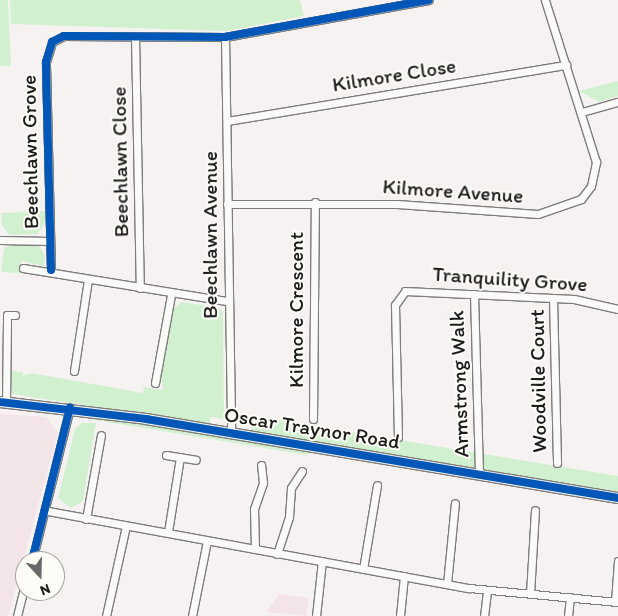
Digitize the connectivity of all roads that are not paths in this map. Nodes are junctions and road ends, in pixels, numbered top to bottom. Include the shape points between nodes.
1 (428, 0) edge
2 (545, 0) edge
3 (135, 36) junction
4 (225, 37) junction
5 (566, 65) junction
6 (618, 102) edge
7 (582, 112) junction
8 (227, 121) junction
9 (315, 202) junction
10 (227, 204) junction
11 (0, 240) edge
12 (50, 241) junction
13 (23, 268) dead end
14 (51, 270) junction
15 (88, 279) junction
16 (140, 288) junction
17 (474, 294) junction
18 (171, 295) junction
19 (553, 298) junction
20 (226, 302) junction
21 (618, 309) edge
22 (15, 316) dead end
23 (74, 371) dead end
24 (155, 383) dead end
25 (3, 402) edge
26 (70, 408) junction
27 (313, 419) dead end
28 (231, 433) junction
29 (101, 435) dead end
30 (398, 437) dead end
31 (166, 455) dead end
32 (180, 457) junction
33 (196, 460) dead end
34 (557, 463) dead end
35 (260, 465) dead end
36 (302, 471) dead end
37 (479, 472) junction
38 (377, 486) dead end
39 (618, 498) edge
40 (455, 503) dead end
41 (535, 510) dead end
42 (48, 511) junction
43 (86, 519) junction
44 (126, 526) junction
45 (168, 532) junction
46 (207, 541) junction
47 (255, 549) junction
48 (35, 551) edge
49 (277, 554) junction
50 (618, 561) edge
51 (322, 562) junction
52 (363, 569) junction
53 (404, 576) junction
54 (447, 584) junction
55 (487, 590) junction
56 (530, 594) junction
57 (570, 597) junction
58 (21, 601) edge
59 (617, 602) edge
60 (17, 616) edge
61 (106, 616) edge
62 (192, 616) edge
63 (316, 616) edge
64 (400, 616) edge
65 (484, 616) edge
66 (568, 616) edge

1 - 4 street
2 - 5 street, Kilmore Avenue
3 - 4 street
3 - 12 street, Beechlawn Grove via 57,38 46,55
3 - 16 street, Beechlawn Close
4 - 8 street, Beechlawn Avenue
5 - 7 street, Kilmore Avenue
5 - 8 street, Kilmore Close
6 - 7 street
7 - 9 street, Kilmore Avenue via 596,174 581,199 565,207 538,214 504,215
8 - 10 street, Beechlawn Avenue
9 - 10 street, Kilmore Avenue
9 - 27 street, Kilmore Crescent
10 - 20 street, Beechlawn Avenue
11 - 12 street
12 - 14 street, Beechlawn Grove
13 - 14 street
14 - 15 street
15 - 16 street
15 - 23 street
16 - 18 street
17 - 19 street, Tranquility Grove
17 - 30 street, Tranquility Grove via 413,289 400,296 396,306
17 - 37 street, Armstrong Walk
18 - 20 street
18 - 24 street
19 - 21 street, Tranquility Grove
19 - 34 street, Woodville Court
20 - 28 street, Beechlawn Avenue
22 - 25 street via 7,315
25 - 26 main road, Oscar Traynor Road
26 - 28 main road, Oscar Traynor Road
26 - 42 street
28 - 37 main road, Oscar Traynor Road
29 - 43 street
31 - 32 street
32 - 33 street
32 - 45 street
35 - 47 street via 263,483 254,509
36 - 49 street via 291,488 289,517
37 - 39 main road, Oscar Traynor Road
38 - 52 street
40 - 54 street
41 - 56 street
42 - 43 street
42 - 48 street
43 - 44 street
44 - 45 street
44 - 61 street
45 - 46 street
46 - 47 street
46 - 62 street
47 - 49 street
49 - 51 street
50 - 59 street
51 - 52 street
51 - 63 street
52 - 53 street
53 - 54 street
53 - 64 street
54 - 55 street
55 - 56 street
55 - 65 street
56 - 57 street
57 - 59 street
57 - 66 street
58 - 60 street

